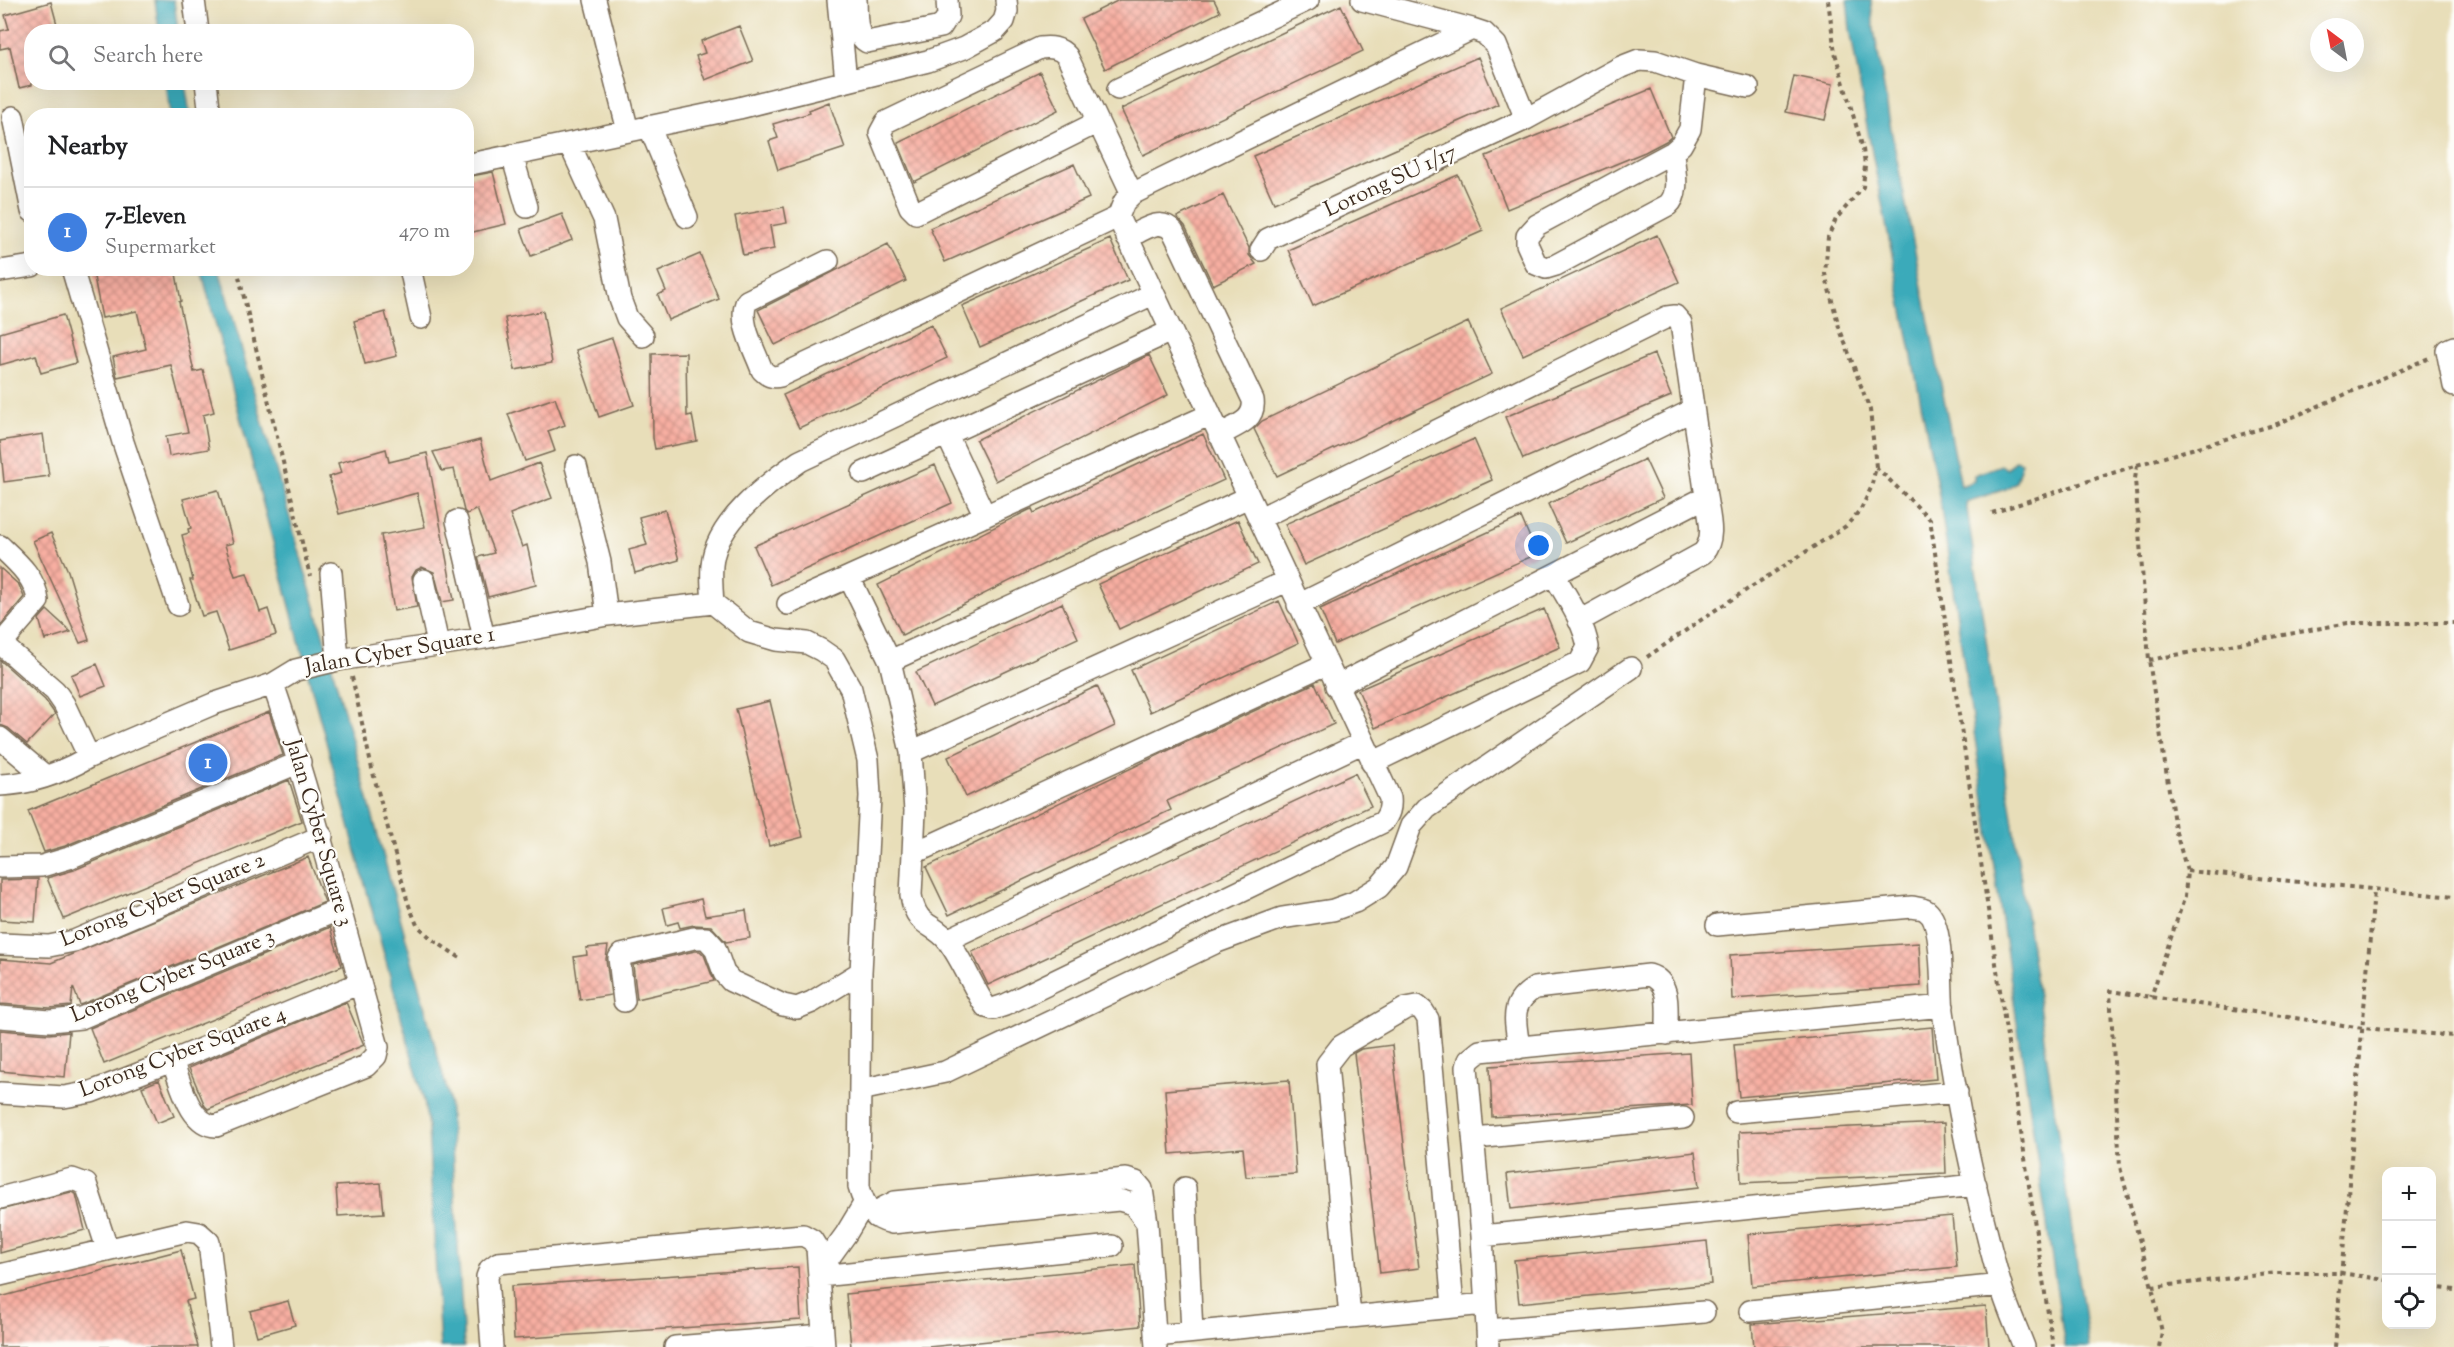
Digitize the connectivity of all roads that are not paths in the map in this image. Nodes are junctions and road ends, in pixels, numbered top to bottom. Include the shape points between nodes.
1 (194, 0) edge
2 (596, 0) edge
3 (838, 0) edge
4 (856, 0) edge
5 (947, 0) edge
6 (1006, 0) edge
7 (1308, 0) edge
8 (1362, 0) edge
9 (197, 24) edge
10 (1472, 29) junction
11 (850, 37) junction
12 (1696, 75) junction
13 (846, 81) junction
14 (1748, 87) dead end
15 (1118, 89) dead end
16 (207, 90) edge
17 (209, 108) edge
18 (13, 117) dead end
19 (1526, 119) junction
20 (1098, 122) junction
21 (649, 126) junction
22 (628, 131) junction
23 (570, 145) junction
24 (1673, 152) junction
25 (512, 155) junction
26 (474, 163) edge
27 (24, 171) edge
28 (1132, 194) junction
29 (527, 207) dead end
30 (687, 217) dead end
31 (1118, 218) junction
32 (1127, 238) junction
33 (1261, 250) dead end
34 (828, 261) dead end
35 (24, 267) edge
36 (0, 271) edge
37 (74, 276) edge
38 (412, 276) edge
39 (1153, 294) junction
40 (421, 318) dead end
41 (1171, 331) junction
42 (643, 336) dead end
43 (2450, 349) edge
44 (2454, 386) edge
45 (1694, 410) junction
46 (1209, 415) junction
47 (947, 435) junction
48 (1219, 435) junction
49 (576, 466) dead end
50 (863, 473) dead end
51 (1249, 497) junction
52 (1706, 497) junction
53 (985, 516) junction
54 (1260, 518) junction
55 (457, 521) dead end
56 (0, 546) edge
57 (1554, 575) junction
58 (849, 577) junction
59 (322, 578) road end
60 (424, 580) dead end
61 (1287, 581) junction
62 (713, 603) junction
63 (788, 604) dead end
64 (178, 605) dead end
65 (1298, 605) junction
66 (607, 615) junction
67 (1579, 621) junction
68 (484, 638) junction
69 (0, 643) edge
70 (438, 644) junction
71 (338, 661) junction
72 (890, 661) junction
73 (1326, 664) junction
74 (1631, 668) road end
75 (273, 684) junction
76 (1336, 686) junction
77 (0, 738) edge
78 (1362, 743) junction
79 (911, 752) junction
80 (89, 757) junction
81 (300, 762) junction
82 (1372, 763) junction
83 (45, 776) junction
84 (0, 785) edge
85 (322, 836) junction
86 (914, 853) junction
87 (0, 867) edge
88 (340, 909) junction
89 (1717, 925) dead end
90 (947, 940) junction
91 (0, 944) edge
92 (861, 972) junction
93 (360, 983) junction
94 (624, 1001) dead end
95 (1942, 1006) junction
96 (0, 1017) edge
97 (1667, 1034) junction
98 (1519, 1048) junction
99 (172, 1061) junction
100 (860, 1090) junction
101 (1957, 1092) junction
102 (0, 1093) edge
103 (1736, 1112) dead end
104 (1683, 1118) dead end
105 (1475, 1138) junction
106 (1976, 1185) junction
107 (1185, 1188) dead end
108 (0, 1198) edge
109 (870, 1211) junction
110 (1482, 1236) junction
111 (1112, 1246) dead end
112 (107, 1248) junction
113 (820, 1273) junction
114 (0, 1275) edge
115 (2001, 1285) junction
116 (1485, 1304) junction
117 (1453, 1307) junction
118 (1750, 1311) dead end
119 (1704, 1312) dead end
120 (1350, 1317) junction
121 (1192, 1332) junction
122 (1488, 1339) edge
123 (823, 1341) edge
124 (1156, 1341) edge
125 (221, 1347) edge
126 (492, 1347) edge
127 (675, 1347) edge
128 (2024, 1347) edge

1 - 9 street
2 - 22 street
3 - 11 street
4 - 11 street
5 - 11 street via 948,16 941,27 867,42
6 - 13 street via 1004,21 982,40 928,61
7 - 15 street
8 - 10 street
10 - 19 street via 1484,33 1496,45
10 - 28 street
11 - 13 street
12 - 14 street, Lorong SU 1/17
12 - 19 street, Lorong SU 1/17 via 1655,61 1639,60
12 - 24 street via 1690,129
13 - 21 street
16 - 17 street
18 - 27 street
19 - 33 street, Lorong SU 1/17 via 1268,239
20 - 20 street via 916,213 910,207 880,133 886,122 1040,48 1052,47 1067,56
20 - 28 street
21 - 22 street
21 - 30 street
22 - 23 street
23 - 25 street
23 - 42 street via 604,219 627,318
24 - 24 street via 1675,193 1668,205 1556,265 1546,268 1536,264 1527,244 1527,236 1536,225
25 - 26 street
25 - 29 street
28 - 31 street
31 - 32 street
31 - 34 street via 780,376 767,375 744,320 747,301
32 - 39 street
32 - 48 street via 1157,224 1165,224 1173,231 1253,400 1250,418
35 - 36 street
37 - 64 street via 123,442
38 - 40 street
39 - 41 street
39 - 62 street via 800,461 775,478 734,519 718,542 712,564
41 - 46 street
41 - 47 street
43 - 44 street
45 - 52 street
45 - 54 street via 1681,323 1675,316 1667,317
45 - 65 street
46 - 48 street
46 - 53 street
47 - 50 street
47 - 53 street
48 - 51 street
49 - 66 street via 600,562
51 - 54 street
51 - 72 street
52 - 57 street
52 - 67 street via 1712,537 1703,554
53 - 58 street
54 - 61 street
55 - 68 street
56 - 69 street via 37,588 38,601
57 - 67 street
57 - 76 street
58 - 63 street
58 - 72 street
59 - 71 street
60 - 70 street
61 - 65 street
61 - 79 street
62 - 66 street, Jalan Cyber Square 1
62 - 92 street via 749,632 807,643 820,650 834,659 851,689 868,759 870,796
65 - 73 street
66 - 68 street, Jalan Cyber Square 1
67 - 82 street via 1588,647 1580,662
68 - 70 street, Jalan Cyber Square 1
69 - 80 street via 55,691
70 - 71 street, Jalan Cyber Square 1
71 - 75 street, Jalan Cyber Square 1 via 296,670
72 - 79 street
73 - 76 street
73 - 86 street
74 - 100 street via 1428,808 1411,826 1396,867 1379,887 1355,902 1333,910 1282,918 1217,942 945,1072
75 - 80 street, Jalan Cyber Square 1 via 213,704
75 - 81 street, Jalan Cyber Square 3
76 - 78 street
77 - 83 street
78 - 82 street
78 - 90 street
79 - 86 street
80 - 83 street, Jalan Cyber Square 1
81 - 85 street, Jalan Cyber Square 3
81 - 87 street via 69,858 42,866
82 - 90 street via 1390,798 1389,814 1383,822 1005,1005 986,1007
83 - 84 street, Jalan Cyber Square 1
85 - 88 street, Jalan Cyber Square 3
85 - 91 street, Lorong Cyber Square 2 via 74,941 49,946
86 - 90 street via 912,905 921,919
88 - 93 street, Jalan Cyber Square 3
88 - 96 street, Lorong Cyber Square 3 via 81,1018 50,1021
89 - 95 street via 1912,907 1926,910 1938,933
92 - 94 street via 797,1008 731,981 715,948 706,938 694,938 621,955
92 - 100 street
93 - 99 street, Lorong Cyber Square 4
93 - 99 street, Jalan Cyber Square 3 via 378,1047 376,1056 366,1066 216,1126 206,1124 194,1114
95 - 97 street
95 - 101 street
97 - 98 street
97 - 98 street via 1663,983 1648,975 1535,988 1524,995 1515,1012
98 - 105 street via 1480,1051 1469,1060
99 - 102 street, Lorong Cyber Square 4 via 82,1094 64,1097
100 - 109 street via 859,1186
101 - 103 street
101 - 106 street
104 - 105 street
105 - 110 street
106 - 110 street
106 - 115 street
107 - 121 street
108 - 112 street via 81,1180 89,1190
109 - 113 street via 846,1234
109 - 124 street via 892,1223 1119,1200 1133,1204 1147,1223
110 - 116 street
111 - 113 street
112 - 114 street
112 - 125 street via 187,1231 205,1237
113 - 123 street
113 - 126 street via 817,1248 803,1235 498,1263 487,1276
115 - 118 street
115 - 128 street
116 - 117 street
116 - 122 street
117 - 120 street
117 - 120 street via 1428,1019 1417,1006 1406,1008 1341,1046 1326,1064
119 - 122 street
120 - 121 street
121 - 124 street
123 - 127 street

